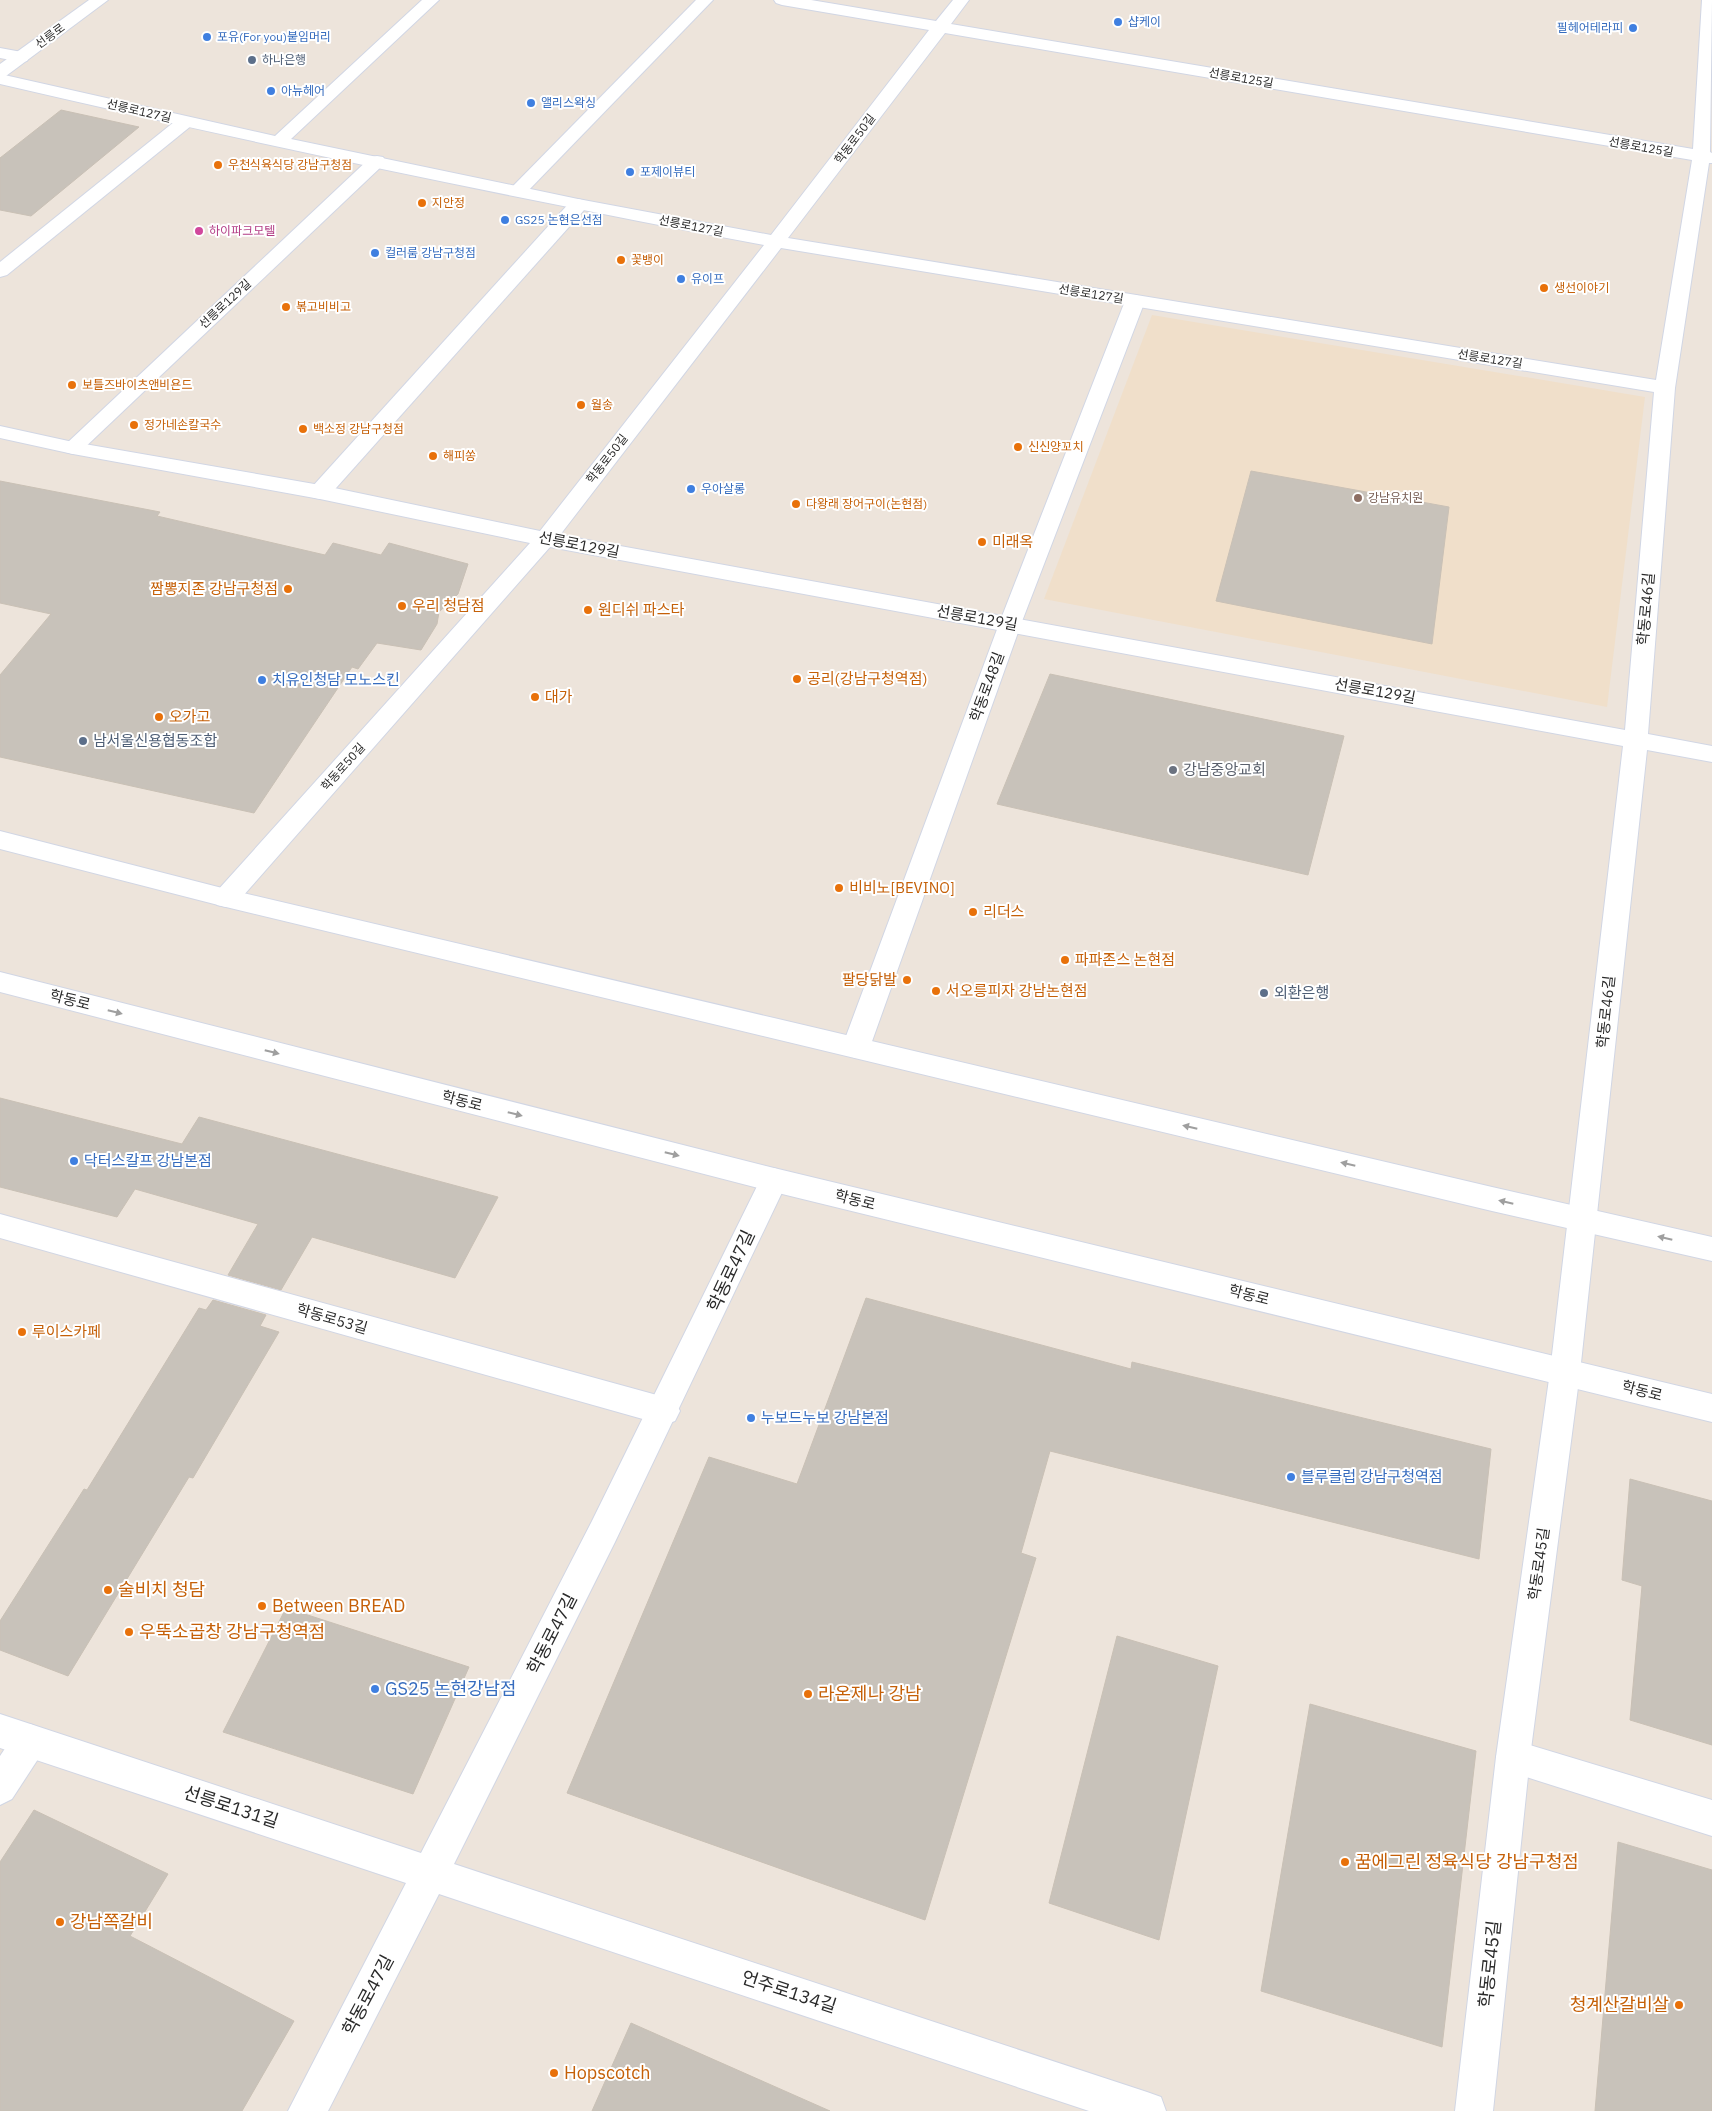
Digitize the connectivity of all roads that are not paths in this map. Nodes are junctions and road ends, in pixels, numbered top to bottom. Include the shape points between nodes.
1 (100, 0) edge
2 (430, 0) edge
3 (705, 0) edge
4 (782, 0) edge
5 (961, 0) edge
6 (1710, 0) edge
7 (940, 27) junction
8 (0, 53) edge
9 (21, 57) junction
10 (0, 72) edge
11 (0, 79) edge
12 (185, 122) junction
13 (279, 141) junction
14 (1706, 158) edge
15 (377, 161) junction
16 (518, 191) junction
17 (578, 205) junction
18 (776, 242) junction
19 (0, 271) edge
20 (1136, 301) junction
21 (1665, 388) junction
22 (0, 432) edge
23 (73, 448) junction
24 (320, 492) junction
25 (545, 539) junction
26 (1010, 624) junction
27 (1636, 739) junction
28 (1712, 754) edge
29 (0, 840) edge
30 (226, 898) junction
31 (0, 982) edge
32 (856, 1047) junction
33 (774, 1180) junction
34 (1583, 1219) junction
35 (0, 1226) edge
36 (1712, 1249) edge
37 (1565, 1372) junction
38 (1712, 1408) edge
39 (664, 1411) junction
40 (15, 1736) edge
41 (1513, 1757) junction
42 (0, 1787) edge
43 (1712, 1818) edge
44 (431, 1873) junction
45 (307, 2111) edge
46 (1147, 2111) edge
47 (1474, 2111) edge

1 - 9 street, 선릉로
2 - 13 street
3 - 16 street
4 - 7 street, 선릉로125길
5 - 7 street, 학동로50길
6 - 14 street, 학동로46길
7 - 14 street, 선릉로125길
7 - 18 street, 학동로50길
8 - 9 street
9 - 10 street, 선릉로
11 - 12 street, 선릉로127길
12 - 13 street, 선릉로127길
12 - 19 street
13 - 15 street, 선릉로127길
14 - 21 street, 학동로46길
15 - 16 street, 선릉로127길
15 - 23 street, 선릉로129길
16 - 17 street, 선릉로127길
17 - 18 street, 선릉로127길
17 - 24 street
18 - 20 street, 선릉로127길
18 - 25 street, 학동로50길
20 - 21 street, 선릉로127길
20 - 26 street, 학동로48길
21 - 27 street, 학동로46길
22 - 23 street, 선릉로129길
23 - 24 street, 선릉로129길
24 - 25 street, 선릉로129길
25 - 26 street, 선릉로129길
25 - 30 street, 학동로50길
26 - 27 street, 선릉로129길
26 - 32 street, 학동로48길
27 - 28 street, 선릉로129길
27 - 34 street, 학동로46길
29 - 30 street
30 - 32 street
31 -> 33 street, 학동로
34 -> 32 street
33 - 37 street, 학동로
33 - 39 street, 학동로47길
36 -> 34 street
34 - 37 street, 학동로46길
35 - 39 street, 학동로53길
37 - 38 street, 학동로
37 - 41 street, 학동로45길
39 - 44 street, 학동로47길
40 - 42 street, 선릉로131길
40 - 44 street, 선릉로131길
41 - 43 street
41 - 47 street, 학동로45길
44 - 45 street, 학동로47길
44 - 46 street, 언주로134길

